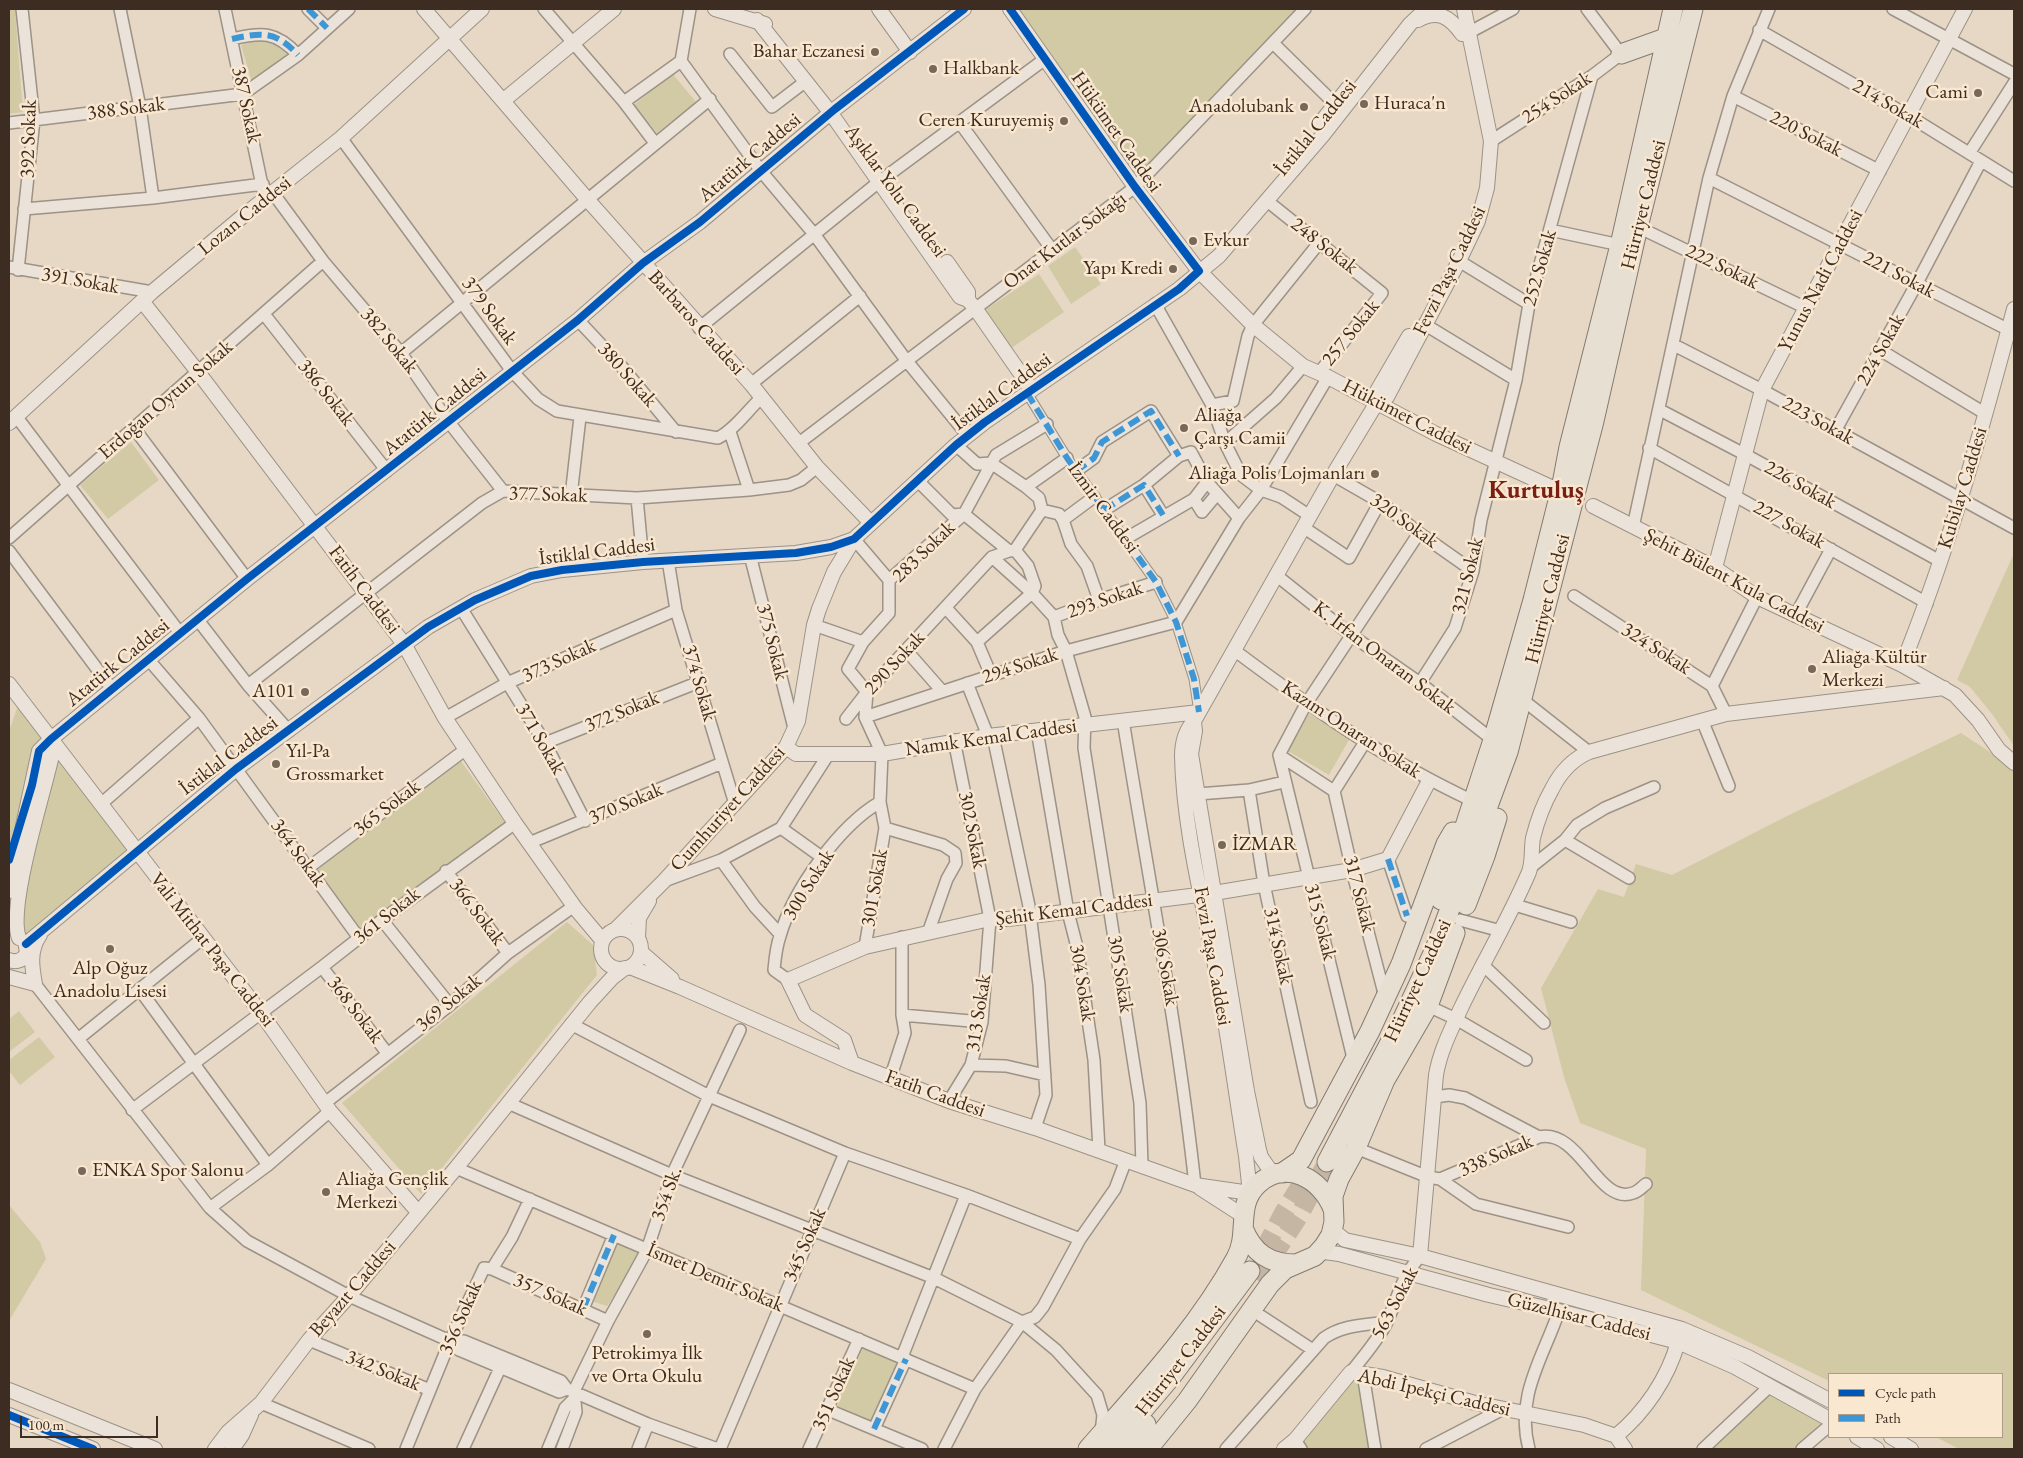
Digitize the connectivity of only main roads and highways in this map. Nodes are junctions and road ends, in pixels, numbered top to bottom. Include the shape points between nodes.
1 (1703, 9) edge
2 (1671, 15) edge
3 (1691, 18) edge
4 (1666, 40) junction
5 (1621, 54) junction
6 (1659, 75) junction
7 (1517, 720) junction
8 (1473, 801) junction
9 (1282, 1173) junction
10 (1333, 1215) junction
11 (1243, 1222) junction
12 (1296, 1264) junction
13 (1105, 1442) edge
14 (1088, 1449) edge
15 (1127, 1449) edge
16 (1148, 1449) edge

1 - 3 highway
2 - 4 highway, Hürriyet Caddesi
2 - 5 highway
3 - 4 highway
3 - 7 highway, Hürriyet Caddesi via 1638,227 1594,421
4 - 5 highway
4 - 6 highway, Hürriyet Caddesi
5 - 6 highway via 1648,60
6 - 8 highway, Hürriyet Caddesi via 1540,572
7 - 8 highway, Hürriyet Caddesi via 1435,950 1403,1018 1323,1159 1402,998 1442,895
7 - 10 highway via 1511,769 1485,856 1428,1006 1386,1080 1340,1179 1333,1196
8 - 9 highway via 1446,844 1401,964 1354,1062 1301,1160
9 - 10 highway via 1295,1173 1320,1185 1328,1196
9 - 11 highway via 1264,1180 1250,1192
10 - 12 highway via 1331,1235 1324,1246 1315,1256
11 - 12 highway via 1248,1241 1257,1252 1268,1260
11 - 13 highway via 1237,1256 1175,1349
12 - 16 highway via 1285,1269 1270,1284 1187,1401
13 - 14 highway
13 - 15 highway, Hürriyet Caddesi via 1171,1377 1254,1275

